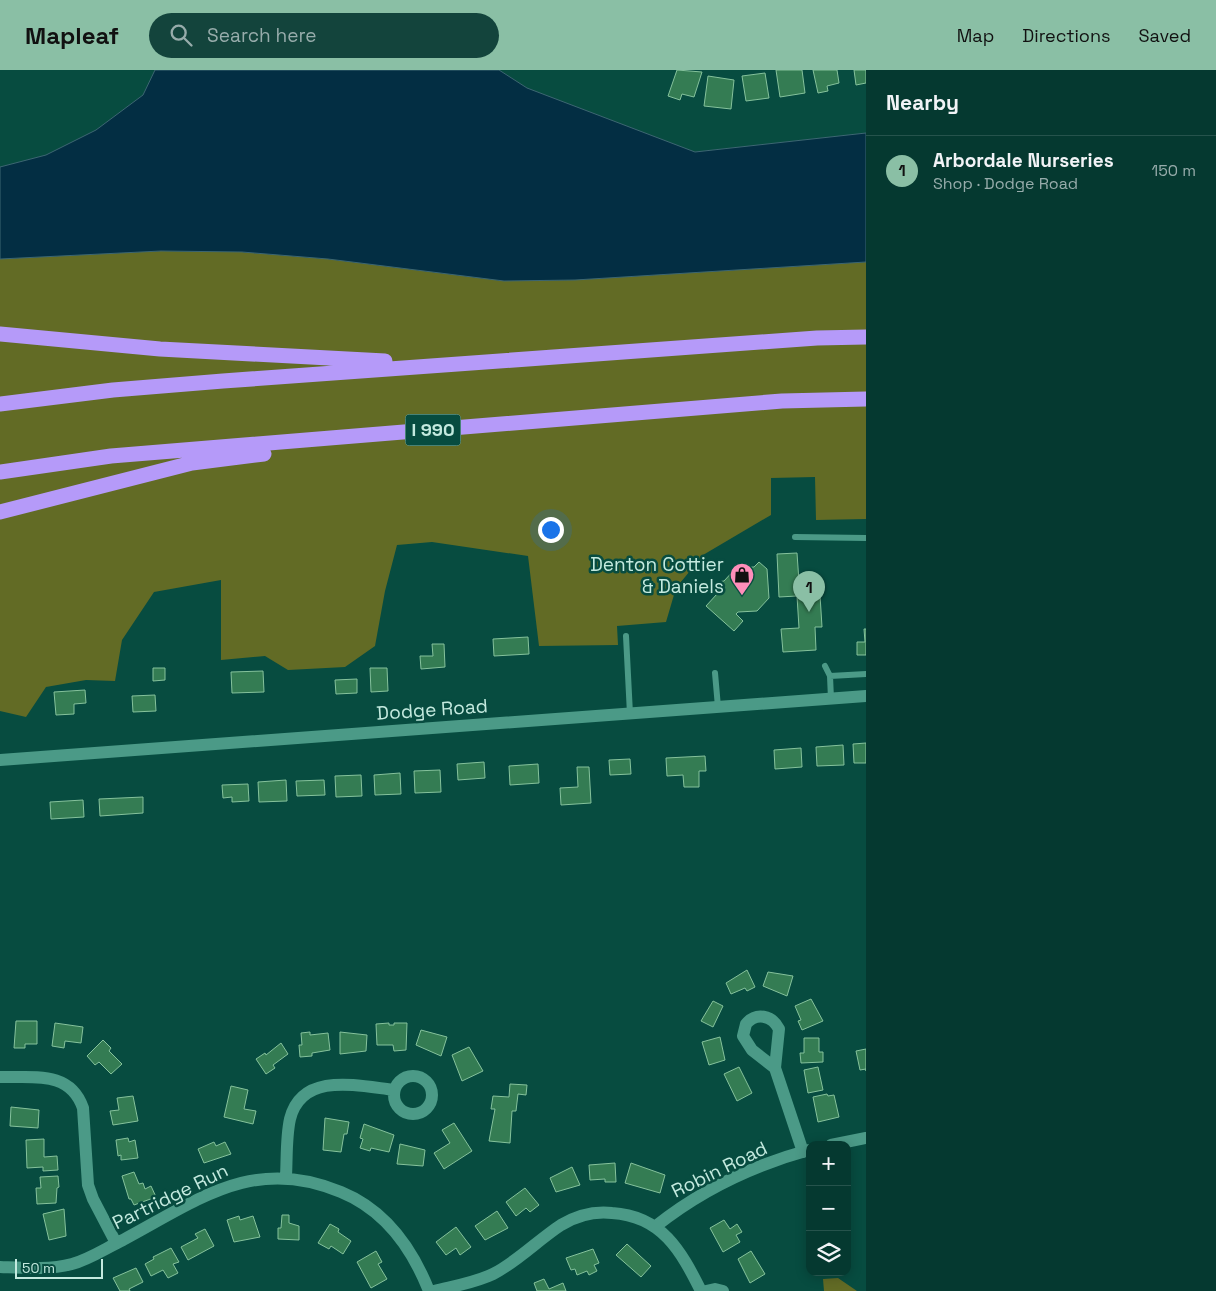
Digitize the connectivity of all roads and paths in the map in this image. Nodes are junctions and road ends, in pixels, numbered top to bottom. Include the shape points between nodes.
1 (0, 334) edge
2 (866, 337) edge
3 (444, 365) junction
4 (866, 399) edge
5 (0, 404) edge
6 (388, 434) junction
7 (0, 472) edge
8 (0, 512) edge
9 (795, 537) dead end
10 (866, 538) edge
11 (626, 636) dead end
12 (826, 666) dead end
13 (715, 673) dead end
14 (866, 674) edge
15 (830, 676) junction
16 (866, 696) edge
17 (831, 699) junction
18 (718, 707) junction
19 (630, 714) junction
20 (0, 760) edge
21 (775, 1068) dead end
22 (0, 1077) edge
23 (394, 1090) dead end
24 (866, 1138) edge
25 (851, 1141) edge
26 (806, 1151) edge
27 (286, 1176) junction
28 (656, 1226) junction
29 (116, 1243) junction
30 (0, 1267) edge
31 (429, 1291) edge
32 (434, 1291) edge
33 (701, 1291) edge
34 (706, 1291) edge
35 (723, 1291) edge

1 - 3 highway via 160,350
2 - 3 highway
3 - 5 highway via 113,390
4 - 6 highway, I 990 via 782,401
6 - 7 highway, I 990 via 111,456
6 - 8 highway via 329,447 192,463
9 - 10 lane
11 - 19 lane
12 - 15 lane
13 - 18 lane
14 - 15 lane
15 - 17 lane
16 - 17 street, Dodge Road
17 - 18 street, Dodge Road
18 - 19 street, Dodge Road
19 - 20 street, Dodge Road
21 - 26 street, Robin Road
22 - 29 street via 53,1079 72,1088 79,1097 88,1185
23 - 27 street via 333,1084 320,1086 302,1097 289,1125
24 - 25 street
26 - 28 street, Robin Road via 717,1187
27 - 29 street, Partridge Run via 251,1180 222,1188
27 - 31 street, Partridge Run via 339,1191 374,1210 390,1225 414,1258
28 - 32 street via 624,1214 597,1212 582,1215 494,1273
28 - 33 street via 673,1243
29 - 30 street, Partridge Run via 84,1260 59,1267
34 - 35 street

